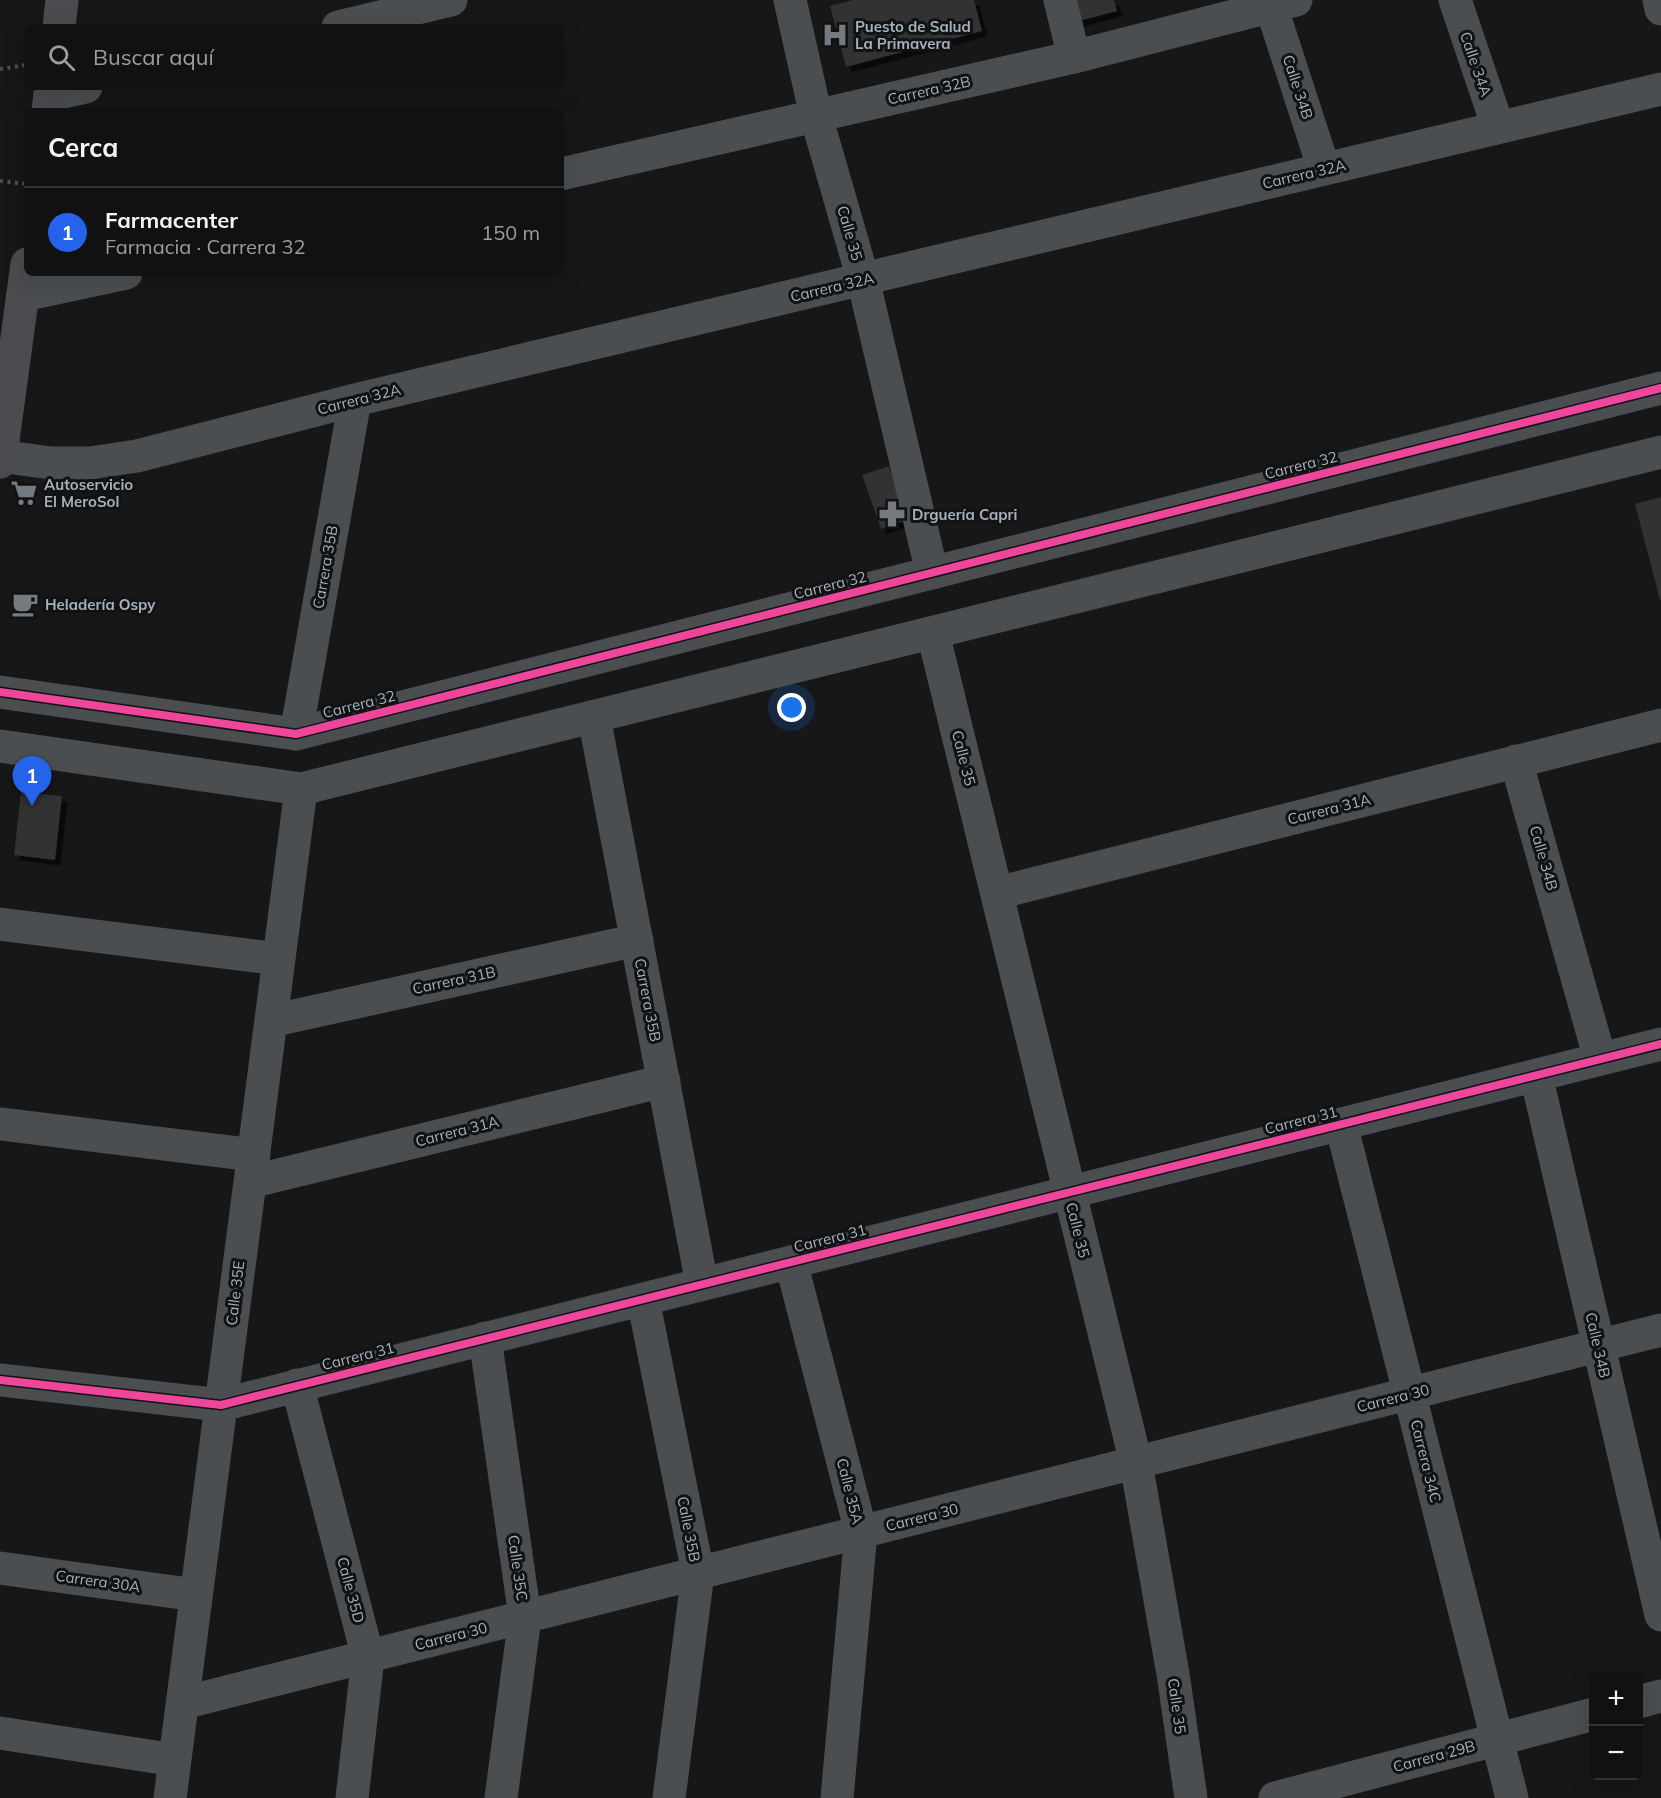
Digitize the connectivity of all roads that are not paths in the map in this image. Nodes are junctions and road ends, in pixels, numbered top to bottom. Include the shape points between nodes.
1 (62, 0) edge
2 (451, 0) edge
3 (790, 0) edge
4 (1060, 0) edge
5 (1455, 0) edge
6 (1659, 0) edge
7 (1283, 3) edge
8 (1661, 9) edge
9 (58, 24) edge
10 (351, 24) edge
11 (1074, 57) junction
12 (1661, 88) edge
13 (76, 90) edge
14 (49, 98) edge
15 (816, 116) junction
16 (1498, 128) junction
17 (1324, 169) junction
18 (564, 173) edge
19 (83, 276) edge
20 (863, 279) junction
21 (25, 280) edge
22 (1661, 388) edge
23 (355, 400) junction
24 (1661, 452) edge
25 (0, 456) edge
26 (0, 462) edge
27 (932, 573) junction
28 (933, 633) junction
29 (0, 692) edge
30 (594, 717) junction
31 (1661, 725) edge
32 (296, 734) junction
33 (0, 746) edge
34 (1516, 761) junction
35 (301, 789) junction
36 (997, 893) junction
37 (0, 924) edge
38 (637, 940) junction
39 (279, 959) junction
40 (271, 1021) junction
41 (1661, 1044) edge
42 (1600, 1059) junction
43 (1536, 1075) junction
44 (664, 1081) junction
45 (0, 1124) edge
46 (1341, 1124) junction
47 (252, 1168) junction
48 (1069, 1192) junction
49 (791, 1262) junction
50 (702, 1284) junction
51 (643, 1299) junction
52 (1661, 1330) edge
53 (484, 1338) junction
54 (1598, 1346) junction
55 (0, 1380) edge
56 (297, 1385) junction
57 (1409, 1394) junction
58 (221, 1405) junction
59 (1136, 1463) junction
60 (861, 1532) junction
61 (0, 1568) edge
62 (698, 1573) junction
63 (196, 1595) junction
64 (1661, 1615) edge
65 (525, 1617) junction
66 (368, 1657) junction
67 (1661, 1696) edge
68 (1643, 1701) edge
69 (183, 1703) junction
70 (1589, 1715) edge
71 (0, 1733) edge
72 (1497, 1740) junction
73 (175, 1760) junction
74 (170, 1798) edge
75 (352, 1798) edge
76 (501, 1798) edge
77 (669, 1798) edge
78 (837, 1798) edge
79 (1191, 1798) edge
80 (1275, 1798) edge
81 (1512, 1798) edge

1 - 9 main road
2 - 10 street
3 - 15 street, Calle 35
4 - 11 street
5 - 16 street, Calle 34A
6 - 8 street
7 - 11 street, Carrera 32B
7 - 17 street, Calle 34B
11 - 15 street, Carrera 32B
12 - 16 street, Carrera 32A
13 - 14 street
15 - 18 street, Carrera 32B
15 - 20 street, Calle 35
16 - 17 street, Carrera 32A
17 - 20 street, Carrera 32A
19 - 21 street
20 - 23 street, Carrera 32A
20 - 27 street, Calle 35
21 - 25 main road
22 - 27 street, Carrera 32
23 - 25 street, Carrera 32A via 137,456 61,463
23 - 32 street, Carrera 35B
24 - 28 street
25 - 26 main road
27 - 32 street, Carrera 32
28 - 30 street
28 - 36 street, Calle 35
29 - 32 street, Carrera 32
30 - 35 street
30 - 38 street, Carrera 35B
31 - 34 street, Carrera 31A
33 - 35 street
34 - 36 street, Carrera 31A
34 - 42 street, Calle 34B
35 - 39 street, Calle 35E
36 - 48 street, Calle 35
37 - 39 street
38 - 40 street, Carrera 31B
38 - 44 street, Carrera 35B
39 - 40 street, Calle 35E
40 - 47 street, Calle 35E
41 - 42 street, Carrera 31
42 - 43 street, Carrera 31
43 - 46 street, Carrera 31
43 - 54 street, Calle 34B
44 - 47 street, Carrera 31A
44 - 50 street, Carrera 35B
45 - 47 street, Carrera 31A
46 - 48 street, Carrera 31
46 - 57 street, Carrera 34C
47 - 58 street, Calle 35E
48 - 49 street, Carrera 31
48 - 59 street, Calle 35
49 - 50 street, Carrera 31
49 - 60 street, Calle 35A
50 - 51 street, Carrera 31
51 - 53 street, Carrera 31
51 - 62 street, Calle 35B
52 - 54 street, Carrera 30
53 - 56 street, Carrera 31
53 - 65 street, Calle 35C
54 - 57 street, Carrera 30
54 - 64 street, Calle 34B
55 - 58 street, Carrera 31
56 - 58 street, Carrera 31
56 - 66 street, Calle 35D
57 - 59 street, Carrera 30
57 - 72 street, Carrera 34C
58 - 63 street, Calle 35E
59 - 60 street, Carrera 30
59 - 79 street, Calle 35
60 - 62 street, Carrera 30
60 - 78 street, Calle 35A
61 - 63 street, Carrera 30A
62 - 65 street, Carrera 30
62 - 77 street, Calle 35B
63 - 69 street, Calle 35E
65 - 66 street, Carrera 30
65 - 76 street, Calle 35C
66 - 69 street, Carrera 30
66 - 75 street, Calle 35D
67 - 68 street
69 - 73 street, Calle 35E
70 - 72 street, Carrera 29B
71 - 73 street
72 - 80 street, Carrera 29B
72 - 81 street, Carrera 34C
73 - 74 street, Calle 35E

